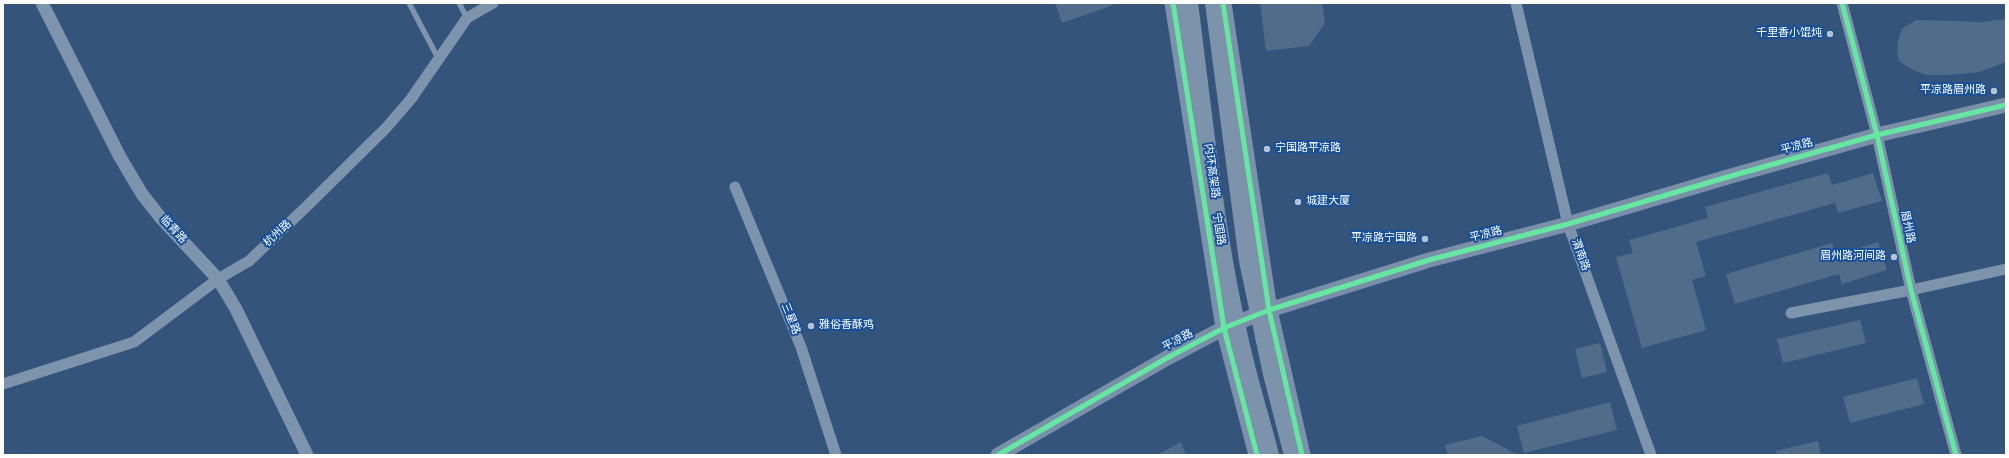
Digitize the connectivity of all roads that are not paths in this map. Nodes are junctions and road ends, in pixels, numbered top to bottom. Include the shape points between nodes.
1 (42, 3) edge
2 (410, 3) edge
3 (459, 3) edge
4 (493, 3) edge
5 (1173, 3) edge
6 (1189, 3) edge
7 (1214, 3) edge
8 (1223, 3) edge
9 (1516, 3) edge
10 (1842, 3) edge
11 (467, 18) junction
12 (438, 58) junction
13 (2006, 105) edge
14 (1877, 135) junction
15 (735, 187) dead end
16 (1568, 224) junction
17 (2006, 269) edge
18 (218, 280) junction
19 (1912, 290) junction
20 (1269, 310) junction
21 (1791, 313) dead end
22 (1224, 328) junction
23 (3, 384) edge
24 (307, 455) edge
25 (836, 455) edge
26 (998, 455) edge
27 (1257, 455) edge
28 (1270, 455) edge
29 (1293, 455) edge
30 (1302, 455) edge
31 (1650, 455) edge
32 (1956, 455) edge

1 - 18 street, 临青路 via 120,157 142,194
2 - 12 lane
3 - 11 lane
4 - 11 street, 杭州路
5 - 22 main road, 宁国路
6 - 28 highway, 内环高架路 via 1224,255 1242,349
7 - 29 highway via 1248,261 1272,374
8 - 20 main road
9 - 16 street, 渭南路
10 - 14 street, 眉州路
11 - 12 street, 杭州路
12 - 18 street, 杭州路 via 411,98 386,128 249,261
13 - 14 main road, 平凉路
14 - 16 main road, 平凉路
14 - 19 street, 眉州路
15 - 25 street, 三星路 via 802,347
16 - 20 main road, 平凉路 via 1429,260
16 - 31 street, 渭南路
17 - 19 street
18 - 23 street, 杭州路 via 134,342
18 - 24 street, 临青路 via 254,343
19 - 21 street
19 - 32 street, 眉州路
20 - 22 main road, 平凉路
20 - 30 main road
22 - 26 main road, 平凉路 via 1166,358
22 - 27 main road, 宁国路

